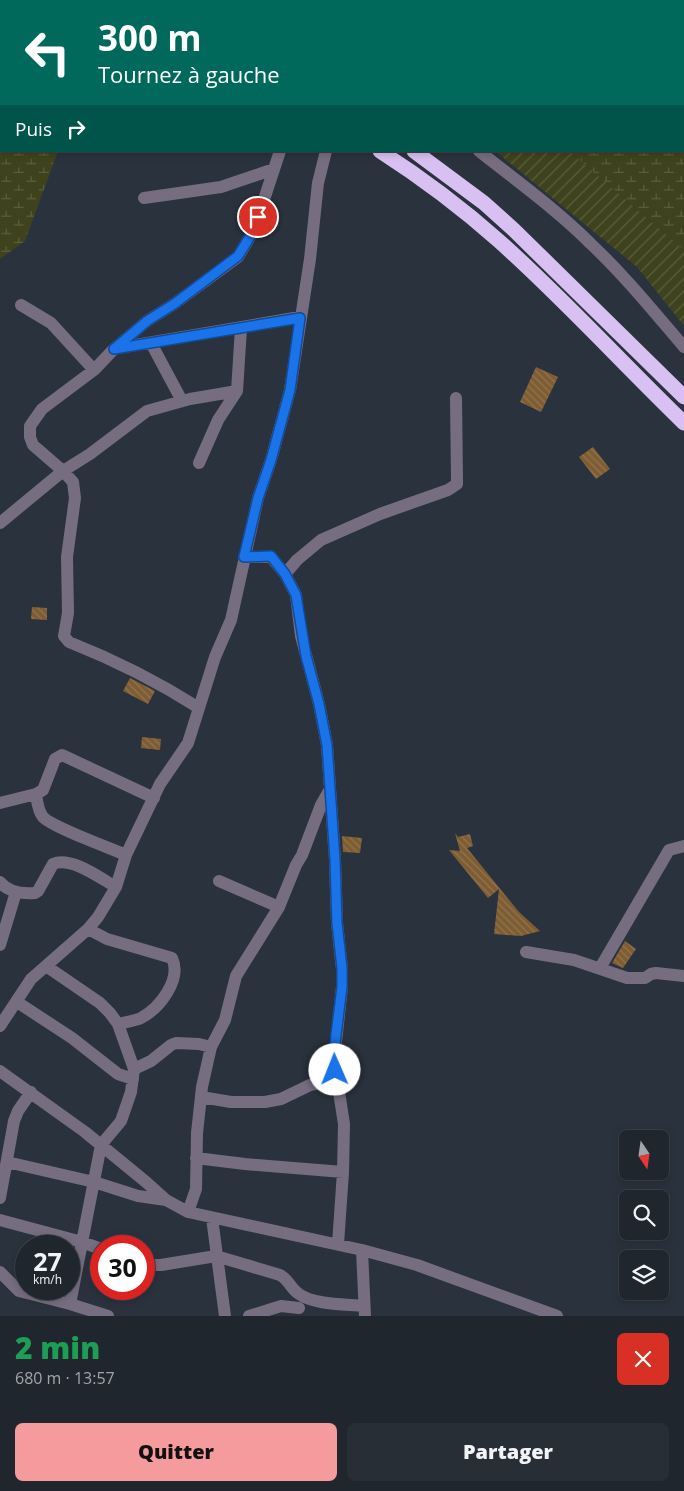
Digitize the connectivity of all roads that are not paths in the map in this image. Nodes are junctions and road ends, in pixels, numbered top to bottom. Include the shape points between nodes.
1 (280, 152) edge
2 (326, 152) edge
3 (382, 152) edge
4 (415, 152) edge
5 (479, 152) edge
6 (274, 169) junction
7 (144, 198) dead end
8 (21, 305) dead end
9 (300, 318) junction
10 (241, 328) junction
11 (151, 343) junction
12 (684, 347) edge
13 (114, 349) junction
14 (94, 370) junction
15 (236, 391) junction
16 (684, 397) edge
17 (456, 398) dead end
18 (182, 402) junction
19 (684, 423) edge
20 (199, 463) dead end
21 (63, 471) junction
22 (0, 523) edge
23 (244, 557) junction
24 (285, 574) junction
25 (199, 708) junction
26 (329, 791) junction
27 (36, 794) junction
28 (154, 798) junction
29 (0, 804) edge
30 (684, 846) edge
31 (126, 855) junction
32 (219, 881) dead end
33 (0, 882) edge
34 (116, 887) junction
35 (16, 892) junction
36 (279, 907) junction
37 (88, 930) junction
38 (0, 945) edge
39 (526, 952) dead end
40 (46, 966) junction
41 (600, 968) junction
42 (684, 976) edge
43 (16, 1002) junction
44 (118, 1024) junction
45 (0, 1026) edge
46 (211, 1047) junction
47 (0, 1071) edge
48 (133, 1074) junction
49 (337, 1080) junction
50 (31, 1092) junction
51 (201, 1097) junction
52 (5, 1136) edge
53 (101, 1145) junction
54 (196, 1158) junction
55 (7, 1162) junction
56 (343, 1172) junction
57 (94, 1182) junction
58 (0, 1197) edge
59 (166, 1200) junction
60 (188, 1212) junction
61 (212, 1218) junction
62 (0, 1220) edge
63 (82, 1242) junction
64 (338, 1244) junction
65 (90, 1245) edge
66 (362, 1250) junction
67 (216, 1256) junction
68 (155, 1265) edge
69 (0, 1272) edge
70 (70, 1304) junction
71 (300, 1306) edge
72 (365, 1311) edge
73 (221, 1315) edge
74 (108, 1316) edge
75 (249, 1316) edge
76 (558, 1316) edge

1 - 6 street
2 - 9 street via 318,183
3 - 19 highway via 421,178 500,241
4 - 16 highway via 484,203 514,230
5 - 12 street via 590,242
6 - 7 street via 221,187
6 - 13 street via 254,230 238,256 147,321
8 - 14 street via 51,323
9 - 10 street
9 - 23 street via 290,390
10 - 11 street
10 - 15 street
11 - 13 street
11 - 18 street
13 - 14 street
14 - 21 street via 42,409 30,426 34,445
15 - 18 street
15 - 20 street via 218,420
17 - 24 street via 457,484 321,540
18 - 21 street via 147,411
21 - 22 street
21 - 25 street via 73,482 75,498 67,557 68,613 64,636 69,642 162,684
23 - 24 street via 271,556
23 - 25 street via 231,620
24 - 26 street via 296,595 303,642 319,704 327,745
25 - 28 street via 188,743
26 - 36 street
26 - 49 street via 342,968 334,1060
27 - 28 street via 43,790 55,759 62,755
27 - 29 street
27 - 31 street via 43,817
28 - 31 street
30 - 41 street via 669,850
31 - 34 street
32 - 36 street
33 - 35 street
34 - 35 street via 62,860 53,864 35,894
34 - 37 street
35 - 38 street
36 - 46 street via 236,976 225,1020
37 - 40 street
37 - 44 street via 107,940 172,958 175,965 168,994 155,1008 141,1018
39 - 41 street
40 - 43 street via 31,979
40 - 44 street via 100,1003
41 - 42 street via 627,978 645,978 656,972
43 - 45 street
43 - 48 street via 72,1038 118,1074
44 - 48 street
46 - 48 street via 176,1043
46 - 51 street
47 - 50 street
48 - 53 street via 122,1121
49 - 51 street via 310,1085 281,1099 265,1102 231,1102
49 - 56 street via 344,1124
50 - 52 street
50 - 53 street
51 - 54 street
52 - 55 street
53 - 57 street
53 - 59 street
54 - 56 street
54 - 60 street via 196,1189
55 - 57 street
55 - 58 street
56 - 64 street
57 - 59 street via 138,1196
57 - 63 street
59 - 60 street
60 - 61 street
61 - 64 street
61 - 67 street
62 - 63 street
63 - 65 street
63 - 70 street
64 - 66 street
66 - 72 street
66 - 76 street via 417,1265
67 - 68 street
67 - 71 street via 287,1279
67 - 73 street
69 - 70 street via 18,1291
70 - 74 street
71 - 72 street via 312,1300
71 - 75 street via 281,1306

